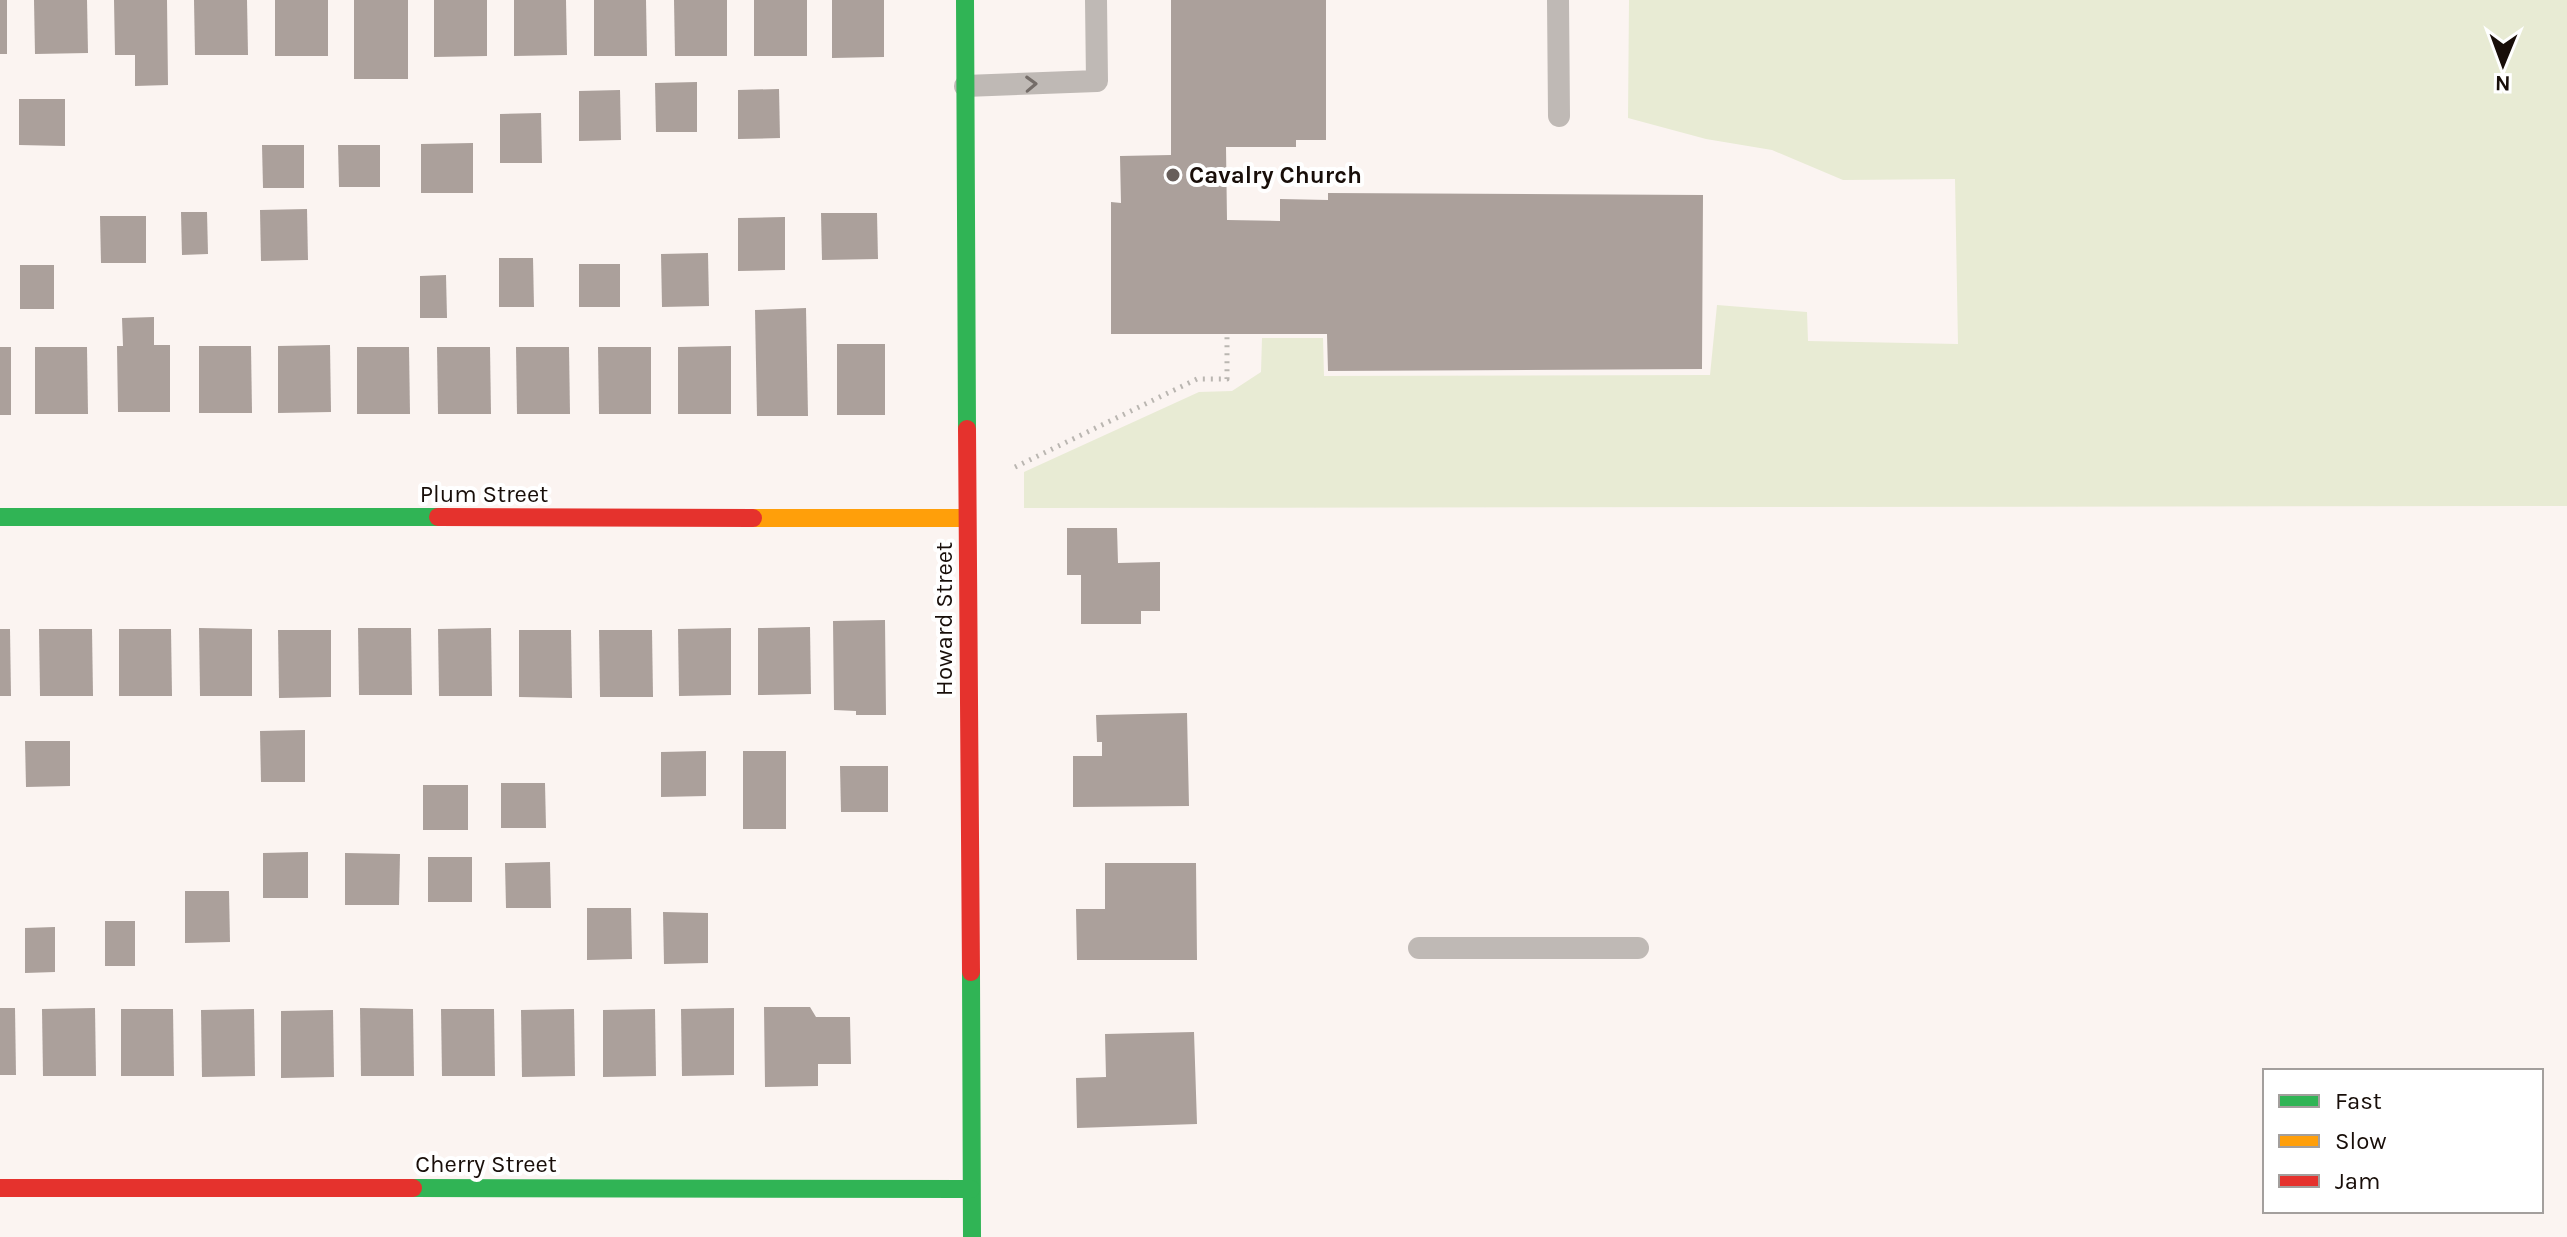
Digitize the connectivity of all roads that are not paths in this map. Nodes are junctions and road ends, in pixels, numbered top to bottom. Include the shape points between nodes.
1 (965, 0) edge
2 (1096, 0) edge
3 (1558, 0) edge
4 (965, 86) junction
5 (1559, 116) dead end
6 (0, 517) edge
7 (967, 518) junction
8 (1419, 948) dead end
9 (1638, 948) dead end
10 (0, 1188) edge
11 (971, 1189) junction
12 (972, 1237) edge

1 - 4 street, Howard Street
4 -> 2 lane via 1097,81
3 - 5 lane
4 - 7 street, Howard Street
6 - 7 street, Plum Street
7 - 11 street, Howard Street
8 - 9 lane
10 - 11 street, Cherry Street
11 - 12 street, Howard Street

